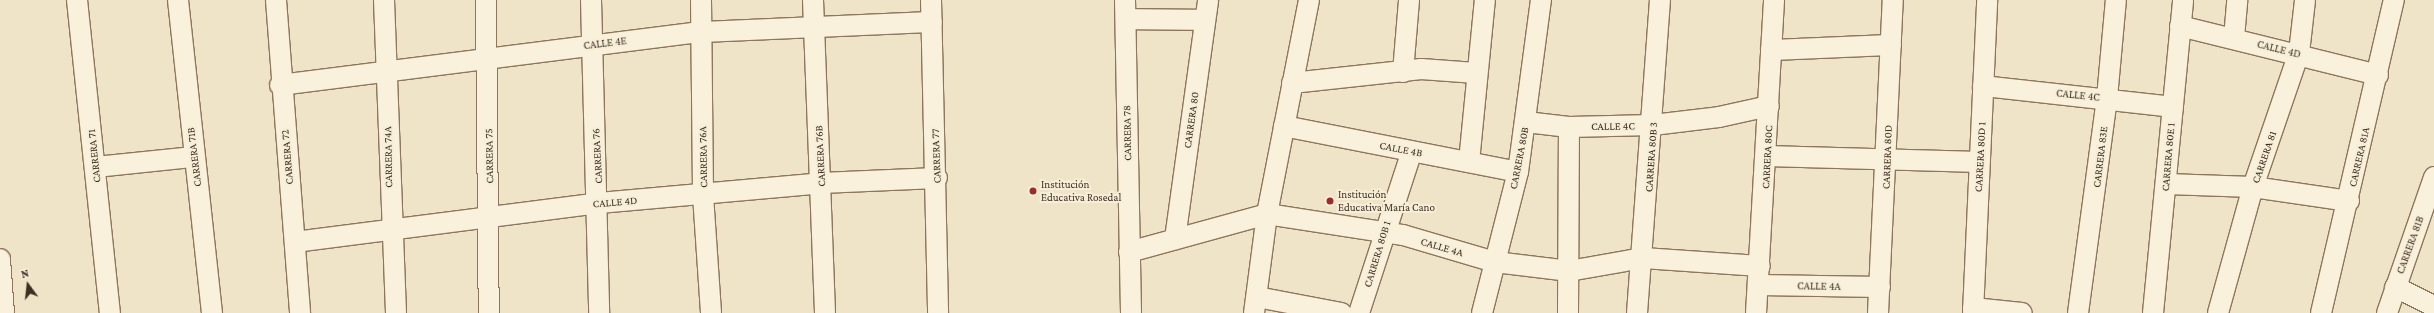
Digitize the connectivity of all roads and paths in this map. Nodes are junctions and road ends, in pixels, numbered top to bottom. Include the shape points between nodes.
1 (77, 0) edge
2 (178, 0) edge
3 (276, 0) edge
4 (384, 0) edge
5 (486, 0) edge
6 (591, 0) edge
7 (700, 0) edge
8 (813, 0) edge
9 (931, 0) edge
10 (1208, 0) edge
11 (1308, 0) edge
12 (1409, 0) edge
13 (1485, 0) edge
14 (1541, 0) edge
15 (1660, 0) edge
16 (1774, 0) edge
17 (1893, 0) edge
18 (1987, 0) edge
19 (2116, 0) edge
20 (2183, 0) edge
21 (2237, 0) edge
22 (2305, 0) edge
23 (2394, 0) edge
24 (1126, 10) edge
25 (1205, 20) junction
26 (932, 22) junction
27 (2180, 26) junction
28 (814, 27) junction
29 (701, 32) junction
30 (2234, 38) junction
31 (591, 44) junction
32 (1891, 45) junction
33 (1771, 50) junction
34 (2298, 53) junction
35 (487, 60) junction
36 (386, 69) junction
37 (1402, 72) junction
38 (1476, 73) junction
39 (2378, 74) junction
40 (1292, 84) junction
41 (280, 85) junction
42 (1983, 86) junction
43 (2107, 98) junction
44 (1770, 106) junction
45 (2173, 107) junction
46 (1526, 122) junction
47 (1653, 125) junction
48 (1284, 126) junction
49 (1569, 127) junction
50 (1412, 151) junction
51 (1768, 156) junction
52 (193, 157) junction
53 (1888, 159) junction
54 (1469, 162) junction
55 (1980, 162) junction
56 (96, 167) junction
57 (1518, 172) junction
58 (2434, 177) edge
59 (938, 178) junction
60 (821, 183) junction
61 (2166, 184) junction
62 (2253, 188) junction
63 (703, 195) junction
64 (2349, 201) junction
65 (599, 203) junction
66 (490, 214) junction
67 (1267, 214) junction
68 (390, 230) junction
69 (1383, 232) junction
70 (1175, 239) junction
71 (294, 242) junction
72 (1129, 252) junction
73 (1643, 258) junction
74 (0, 259) edge
75 (1495, 262) junction
76 (1569, 271) junction
77 (1760, 276) junction
78 (1880, 287) junction
79 (2395, 287) junction
80 (1255, 305) edge
81 (2434, 306) edge
82 (1973, 310) edge
83 (4, 313) edge
84 (110, 313) edge
85 (212, 313) edge
86 (300, 313) edge
87 (396, 313) edge
88 (489, 313) edge
89 (599, 313) edge
90 (711, 313) edge
91 (825, 313) edge
92 (938, 313) edge
93 (1131, 313) edge
94 (1341, 313) edge
95 (1359, 313) edge
96 (1482, 313) edge
97 (1568, 313) edge
98 (1637, 313) edge
99 (1756, 313) edge
100 (1878, 313) edge
101 (2022, 313) edge
102 (2078, 313) edge
103 (2153, 313) edge
104 (2218, 313) edge
105 (2321, 313) edge
106 (2387, 313) edge

1 - 56 street, CARRERA 71
2 - 52 street, CARRERA 71B
3 - 41 street, CARRERA 72
4 - 36 street, CARRERA 74A
5 - 35 street, CARRERA 75
6 - 31 street, CARRERA 76
7 - 29 street, CARRERA 76A
8 - 28 street, CARRERA 76B
9 - 26 street, CARRERA 77
10 - 25 street, CARRERA 80
11 - 40 street
12 - 37 street
13 - 38 street
14 - 46 street, CARRERA 80B
15 - 47 street, CARRERA 80B 3
16 - 33 street, CARRERA 80C
17 - 32 street, CARRERA 80D
18 - 42 street, CARRERA 80D 1
19 - 43 street, CARRERA 83E
20 - 27 street, CARRERA 80E 1
21 - 30 street
22 - 34 street, CARRERA 81
23 - 39 street, CARRERA 81A
24 - 25 street
24 - 72 street, CARRERA 78
25 - 70 street, CARRERA 80
26 - 28 street, CALLE 4E
26 - 59 street, CARRERA 77
27 - 30 street, CALLE 4D
27 - 45 street, CARRERA 80E 1
28 - 29 street, CALLE 4E
28 - 60 street, CARRERA 76B
29 - 31 street, CALLE 4E
29 - 63 street, CARRERA 76A
30 - 34 street, CALLE 4D
31 - 35 street, CALLE 4E
31 - 65 street, CARRERA 76
32 - 33 street
32 - 53 street, CARRERA 80D
33 - 44 street, CARRERA 80C
34 - 39 street, CALLE 4D
34 - 62 street, CARRERA 81
35 - 36 street, CALLE 4E
35 - 66 street, CARRERA 75
36 - 41 street, CALLE 4E
36 - 68 street, CARRERA 74A
37 - 38 street via 1442,68
37 - 40 street
38 - 54 street
39 - 64 street, CARRERA 81A
40 - 48 street
41 - 71 street, CARRERA 72
42 - 43 street, CALLE 4C
42 - 55 street, CARRERA 80D 1
43 - 45 street, CALLE 4C
43 - 102 street, CARRERA 83E
44 - 47 street, CALLE 4C via 1719,117
44 - 51 street, CARRERA 80C
45 - 61 street, CARRERA 80E 1
46 - 49 street, CALLE 4C
46 - 57 street, CARRERA 80B
47 - 49 street, CALLE 4C
47 - 73 street, CARRERA 80B 3
48 - 50 street, CALLE 4B
48 - 67 street
49 - 76 street
50 - 54 street, CALLE 4B
50 - 69 street, CARRERA 80B 1
51 - 53 street
51 - 77 street, CARRERA 80C
52 - 56 street
52 - 85 street, CARRERA 71B
53 - 55 street
53 - 78 street, CARRERA 80D
54 - 57 street, CALLE 4B
55 - 82 street, CARRERA 80D 1
56 - 84 street, CARRERA 71
57 - 75 street, CARRERA 80B
58 - 79 street, CARRERA 81B
59 - 60 street, CALLE 4D
59 - 92 street, CARRERA 77
60 - 63 street, CALLE 4D
60 - 91 street, CARRERA 76B
61 - 62 street
61 - 103 street, CARRERA 80E 1
62 - 64 street
62 - 104 street, CARRERA 81
63 - 65 street, CALLE 4D
63 - 90 street, CARRERA 76A
64 - 105 street, CARRERA 81A
65 - 66 street, CALLE 4D
65 - 89 street, CARRERA 76
66 - 68 street, CALLE 4D
66 - 88 street, CARRERA 75
67 - 69 street, CALLE 4A
67 - 70 street, CALLE 4A
67 - 80 street
68 - 71 street, CALLE 4D
68 - 87 street, CARRERA 74A
69 - 75 street, CALLE 4A
69 - 95 street, CARRERA 80B 1
70 - 72 street, CALLE 4A
71 - 86 street, CARRERA 72
72 - 93 street, CARRERA 78
73 - 76 street, CALLE 4A
73 - 77 street, CALLE 4A
73 - 98 street, CARRERA 80B 3
74 - 83 street
75 - 76 street, CALLE 4A
75 - 96 street, CARRERA 80B
76 - 97 street
77 - 78 street, CALLE 4A
77 - 99 street, CARRERA 80C
78 - 100 street, CARRERA 80D
79 - 81 street
79 - 106 street, CARRERA 81B
80 - 94 street
82 - 101 street

